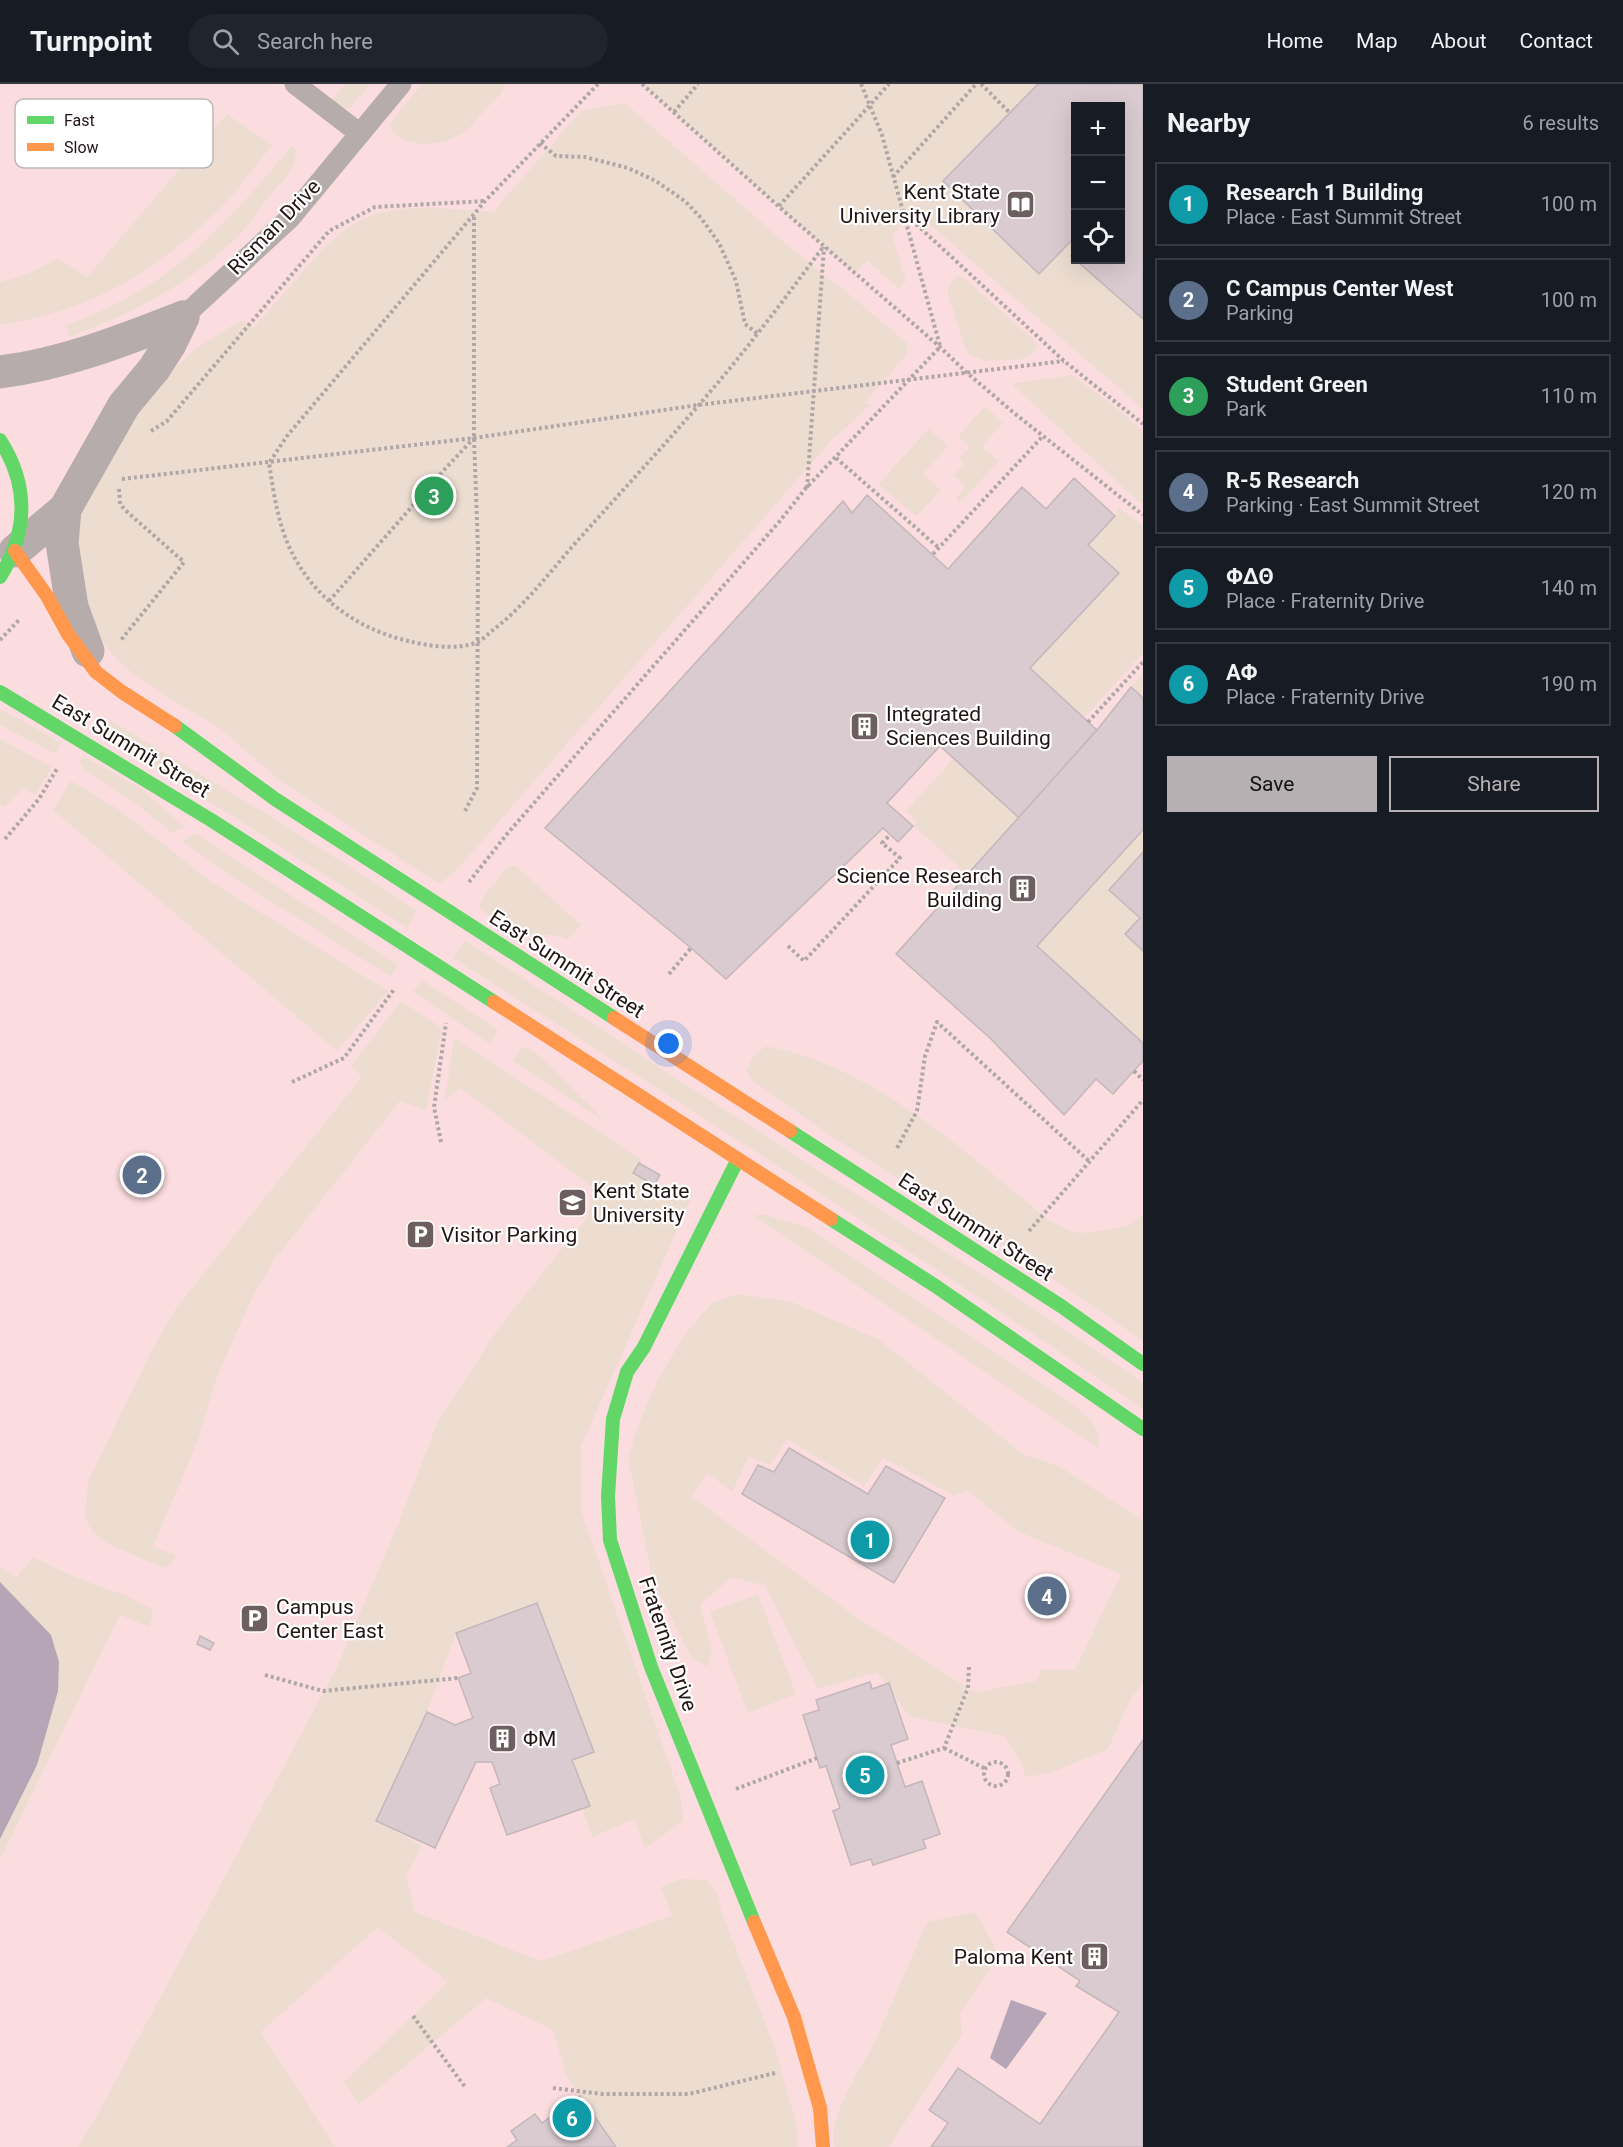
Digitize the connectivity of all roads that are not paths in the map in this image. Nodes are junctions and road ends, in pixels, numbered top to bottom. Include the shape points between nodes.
1 (401, 84) edge
2 (300, 86) edge
3 (359, 133) junction
4 (183, 317) junction
5 (0, 372) edge
6 (0, 440) edge
7 (65, 510) junction
8 (7, 564) edge
9 (96, 672) junction
10 (0, 692) edge
11 (738, 1160) junction
12 (1143, 1364) edge
13 (1143, 1429) edge
14 (823, 2147) edge

1 - 3 lane, Risman Drive
2 - 3 lane
3 - 4 lane, Risman Drive via 290,218
4 - 5 street via 59,361
4 - 7 street via 154,369 124,405
6 - 8 main road via 18,477 22,514
7 - 8 street
7 - 9 street via 62,543 72,607
8 - 9 main road, East Summit Street via 47,596
9 - 12 main road, East Summit Street via 275,799 1060,1306
10 - 11 main road, East Summit Street via 211,820
11 - 13 main road, East Summit Street via 934,1285
11 - 14 main road, Fraternity Drive via 644,1347 627,1372 613,1419 608,1496 610,1540 651,1667 794,2018 819,2108

